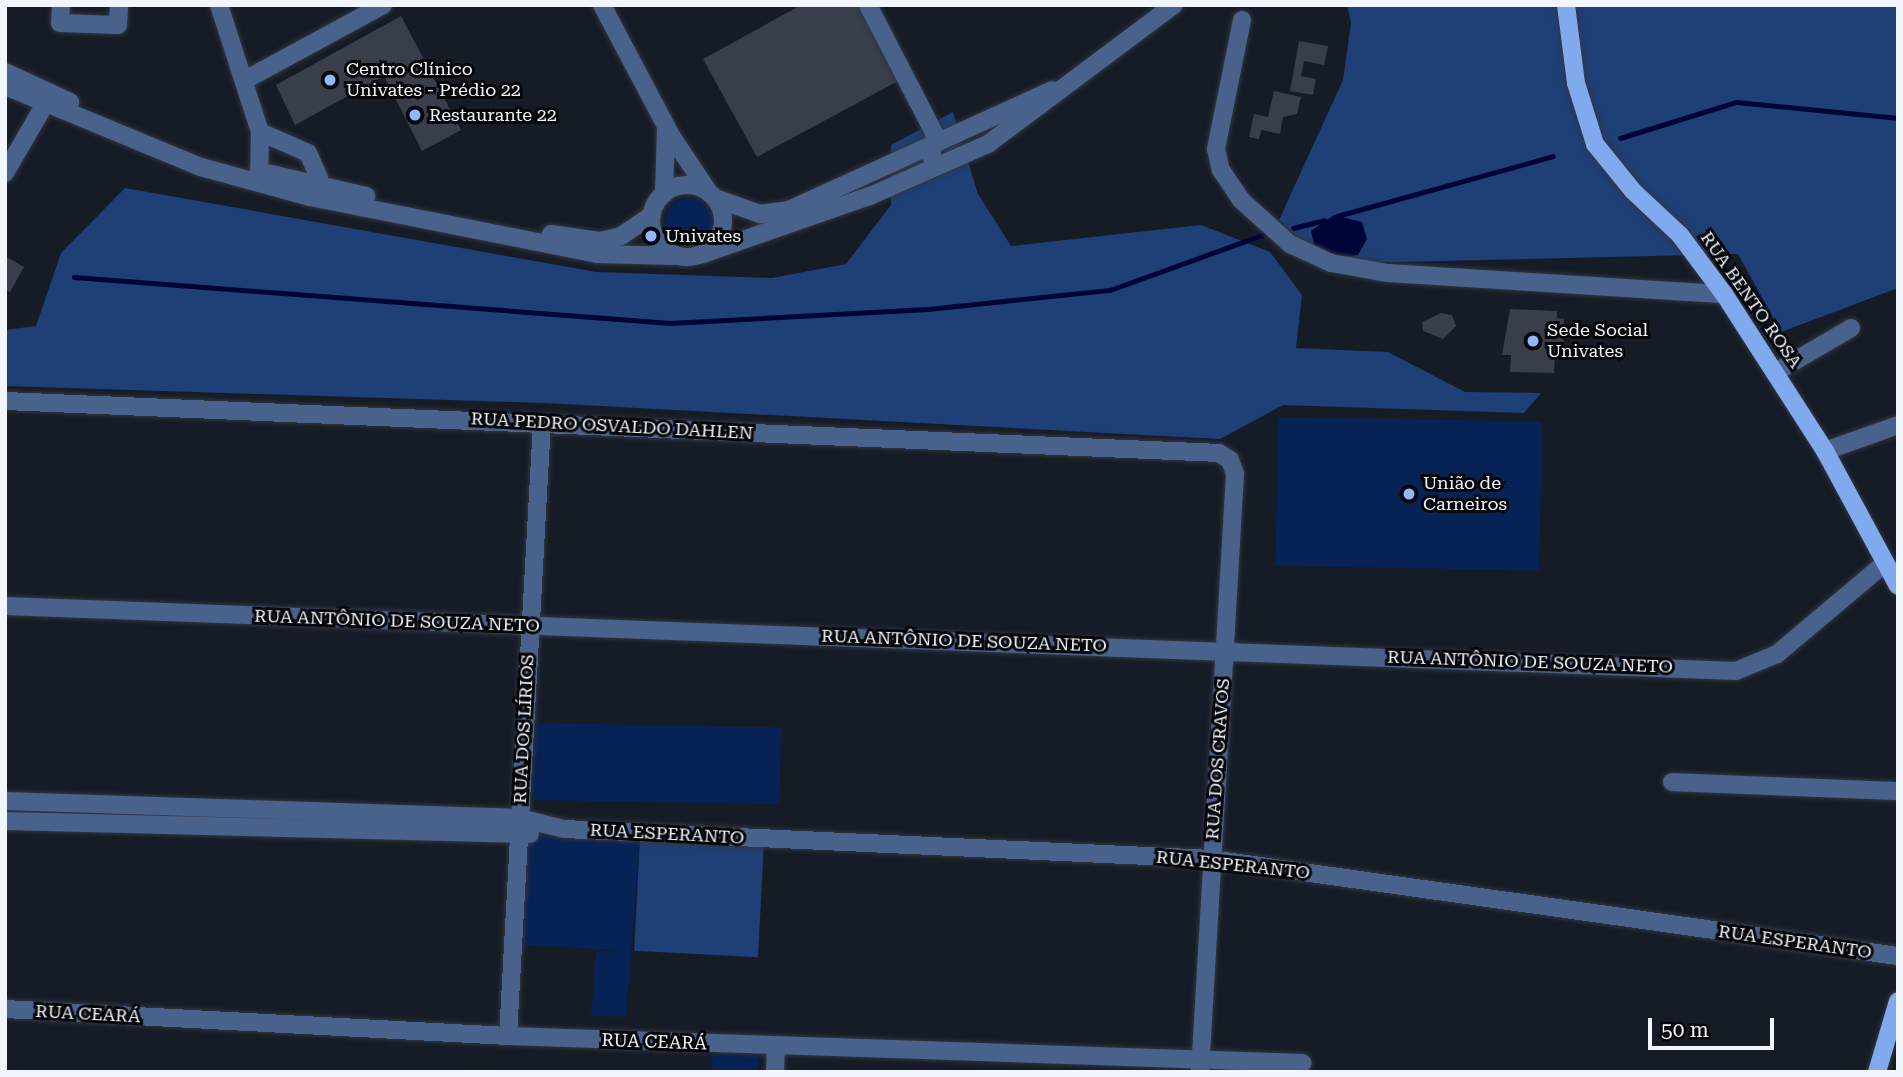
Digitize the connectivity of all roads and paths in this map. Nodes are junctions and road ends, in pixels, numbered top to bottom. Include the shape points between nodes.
1 (61, 5) edge
2 (119, 5) edge
3 (219, 5) edge
4 (383, 5) edge
5 (602, 5) edge
6 (868, 5) edge
7 (1174, 5) edge
8 (1566, 5) edge
9 (1242, 20) dead end
10 (1090, 71) junction
11 (5, 72) edge
12 (245, 80) junction
13 (5, 86) edge
14 (47, 99) junction
15 (665, 124) junction
16 (260, 132) junction
17 (935, 148) junction
18 (5, 173) edge
19 (923, 173) junction
20 (259, 175) junction
21 (317, 183) junction
22 (298, 194) junction
23 (664, 194) junction
24 (712, 195) junction
25 (652, 215) junction
26 (703, 254) junction
27 (675, 256) junction
28 (1724, 294) junction
29 (1851, 328) dead end
30 (1776, 372) junction
31 (5, 401) edge
32 (542, 423) junction
33 (1898, 425) edge
34 (1825, 451) junction
35 (1219, 453) joint
36 (1885, 563) junction
37 (1898, 586) edge
38 (5, 606) edge
39 (528, 626) junction
40 (1225, 649) junction
41 (1672, 782) dead end
42 (1898, 791) edge
43 (5, 801) edge
44 (89, 804) junction
45 (312, 819) junction
46 (5, 821) edge
47 (87, 823) junction
48 (520, 827) junction
49 (1212, 859) junction
50 (1898, 956) edge
51 (1898, 1001) edge
52 (5, 1009) edge
53 (508, 1036) junction
54 (776, 1046) junction
55 (1303, 1063) dead end
56 (1200, 1065) edge
57 (775, 1072) edge
58 (1877, 1072) edge

1 - 2 street via 60,23 118,25
3 - 12 street
4 - 12 street
5 - 15 street
6 - 17 street via 935,135
7 - 10 street
8 - 28 main road, RUA BENTO ROSA via 1576,83 1595,144 1633,191 1680,235
9 - 28 street via 1216,149 1221,170 1241,200 1290,244 1331,263 1388,273
10 - 17 street
10 - 19 street via 988,144
11 - 14 street
12 - 16 street
13 - 14 street
14 - 18 street
14 - 20 street via 201,167
15 - 23 street
15 - 24 street
16 - 20 street
16 - 21 street via 308,153 316,166
17 - 19 street
17 - 24 street via 789,210 760,215
19 - 26 street
20 - 21 street
20 - 22 street
21 - 22 street
21 - 25 street via 505,227 600,241 621,236
22 - 27 street via 597,254
23 - 24 street via 690,185
23 - 25 street
24 - 26 street via 724,225 717,242
25 - 27 street via 654,237
26 - 27 street
28 - 30 main road, RUA BENTO ROSA
29 - 30 street
30 - 34 main road, RUA BENTO ROSA
31 - 32 street, RUA PEDRO OSVALDO DAHLEN
32 - 35 street, RUA PEDRO OSVALDO DAHLEN
32 - 39 street, RUA DOS LÍRIOS
33 - 34 street
34 - 36 main road, RUA BENTO ROSA
35 - 40 street, RUA DOS CRAVOS via 1230,460 1235,474
36 - 37 main road, RUA BENTO ROSA
36 - 40 street, RUA ANTÔNIO DE SOUZA NETO via 1777,654 1736,671
38 - 39 street, RUA ANTÔNIO DE SOUZA NETO
39 - 40 street, RUA ANTÔNIO DE SOUZA NETO
39 - 48 street, RUA DOS LÍRIOS
40 - 49 street, RUA DOS CRAVOS
41 - 42 street
43 - 44 street, RUA ESPERANTO
44 - 45 street, RUA ESPERANTO
44 - 47 street
45 - 47 street, RUA ESPERANTO
45 - 48 street, RUA ESPERANTO
46 - 47 street, RUA ESPERANTO
48 - 49 street, RUA ESPERANTO
48 - 53 street, RUA DOS LÍRIOS
49 - 50 street, RUA ESPERANTO
49 - 56 street, RUA DOS CRAVOS
51 - 58 main road
52 - 53 street, RUA CEARÁ
53 - 54 street, RUA CEARÁ
54 - 56 street, RUA CEARÁ
54 - 57 street
55 - 56 street, RUA CEARÁ

